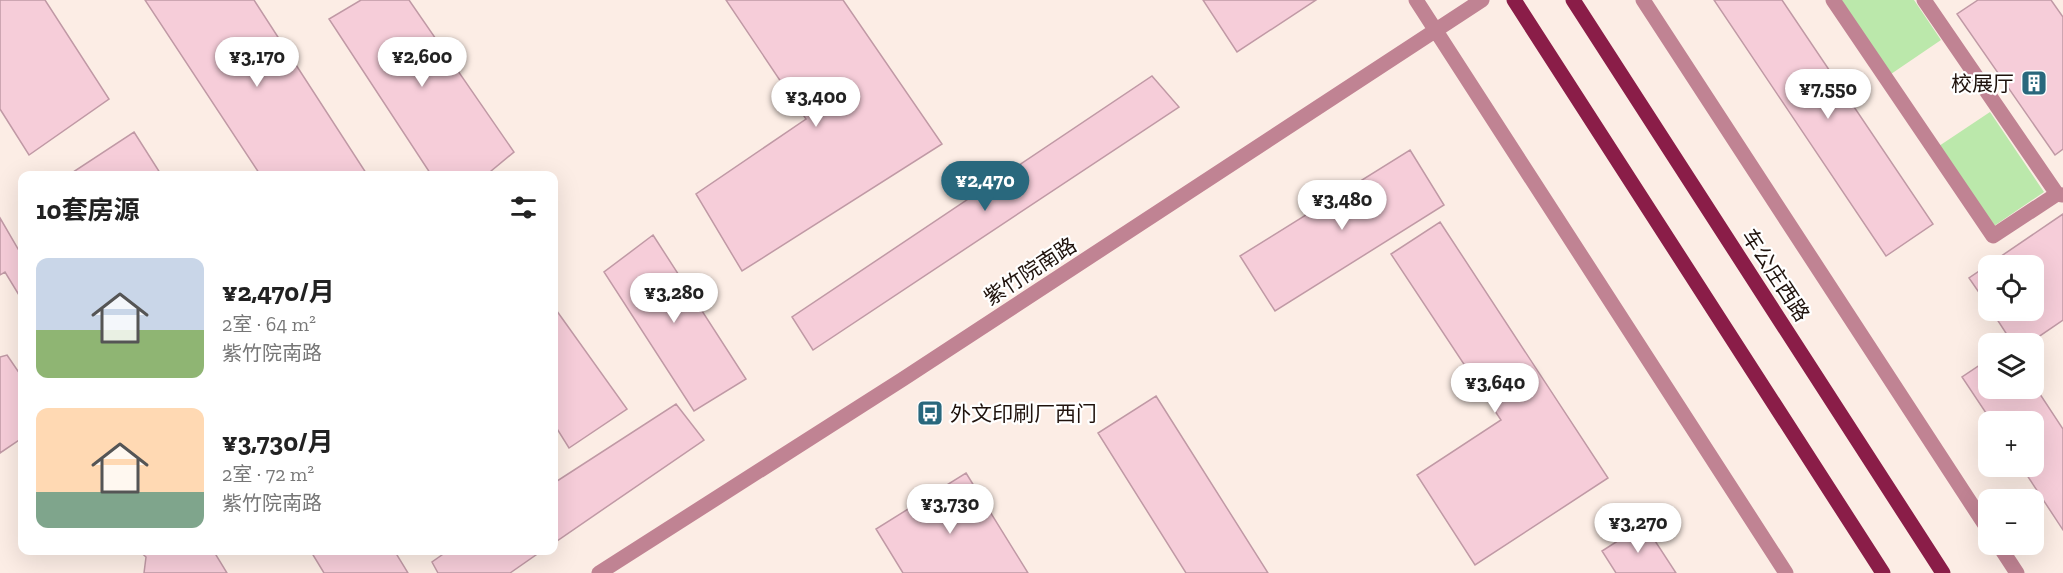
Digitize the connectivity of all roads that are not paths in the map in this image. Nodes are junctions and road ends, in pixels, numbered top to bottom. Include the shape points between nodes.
1 (1416, 0) edge
2 (1482, 0) edge
3 (1514, 0) edge
4 (1573, 0) edge
5 (1644, 0) edge
6 (1833, 0) edge
7 (1924, 0) edge
8 (1436, 30) junction
9 (2060, 195) edge
10 (1978, 514) edge
11 (2005, 555) edge
12 (599, 573) edge
13 (1786, 573) edge
14 (1883, 573) edge
15 (1943, 573) edge
16 (2016, 573) edge

1 - 8 street
2 - 8 street, 紫竹院南路
3 - 14 main road
4 - 15 main road, 车公庄西路
5 - 10 street
6 - 9 street via 1993,237
7 - 9 street
8 - 12 street, 紫竹院南路
8 - 13 street
11 - 16 street

